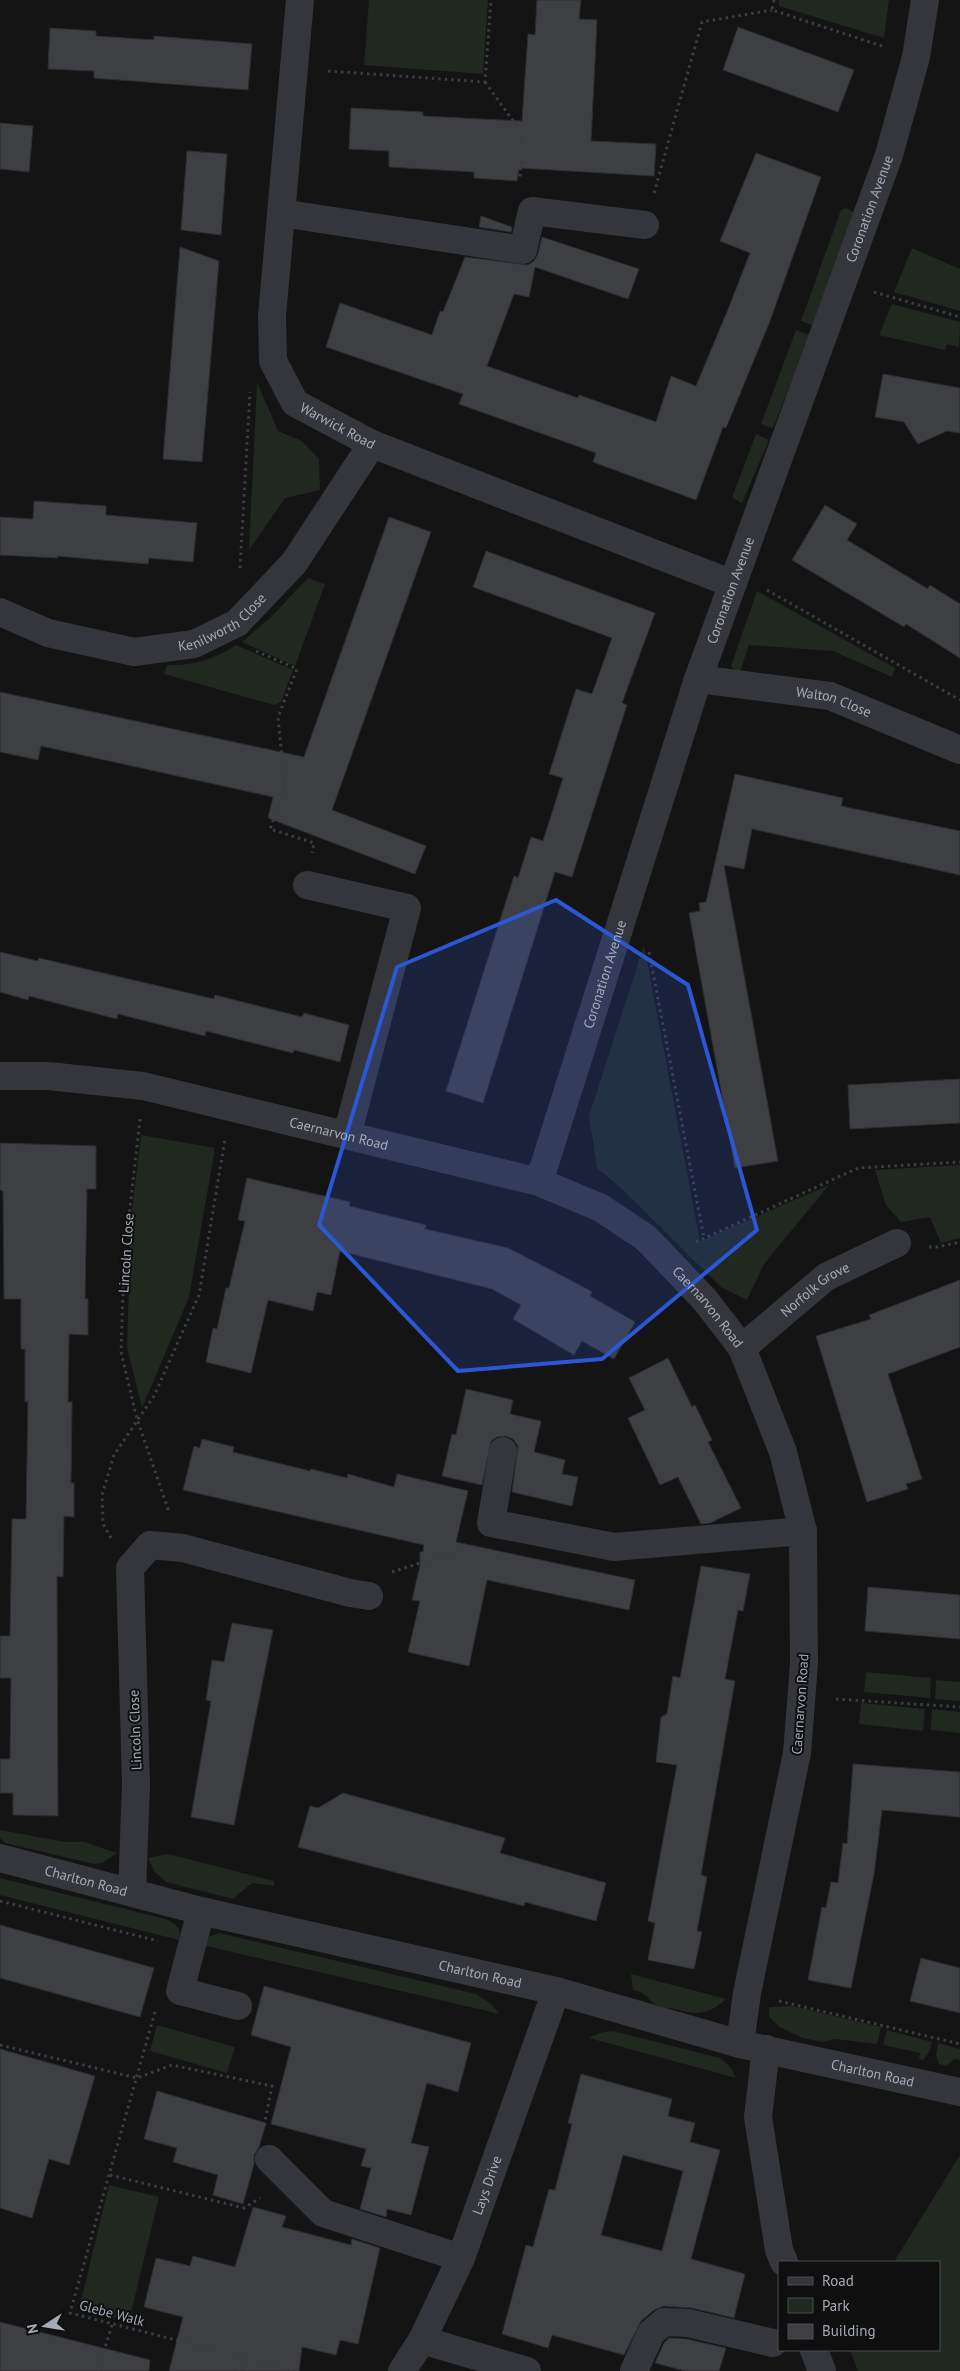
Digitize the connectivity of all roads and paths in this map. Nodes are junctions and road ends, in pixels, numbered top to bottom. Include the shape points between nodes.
1 (300, 0) edge
2 (491, 0) edge
3 (774, 0) edge
4 (925, 0) edge
5 (772, 10) junction
6 (916, 57) junction
7 (294, 69) junction
8 (485, 82) junction
9 (520, 181) dead end
10 (281, 214) junction
11 (645, 225) joint
12 (841, 283) junction
13 (960, 317) edge
14 (250, 388) dead end
15 (372, 444) junction
16 (735, 579) junction
17 (0, 612) edge
18 (227, 628) junction
19 (698, 679) junction
20 (960, 700) edge
21 (960, 750) edge
22 (307, 885) joint
23 (648, 947) dead end
24 (0, 1076) edge
25 (143, 1086) junction
26 (230, 1107) junction
27 (347, 1135) junction
28 (960, 1162) edge
29 (539, 1182) junction
30 (704, 1238) junction
31 (897, 1243) dead end
32 (664, 1257) junction
33 (742, 1348) junction
34 (137, 1419) junction
35 (503, 1450) dead end
36 (491, 1523) junction
37 (803, 1531) junction
38 (182, 1548) junction
39 (130, 1568) junction
40 (359, 1594) joint
41 (802, 1696) junction
42 (960, 1707) edge
43 (0, 1858) edge
44 (132, 1892) junction
45 (0, 1901) edge
46 (201, 1911) junction
47 (190, 1948) junction
48 (556, 1991) junction
49 (747, 1993) junction
50 (238, 2006) dead end
51 (960, 2044) edge
52 (0, 2045) edge
53 (753, 2047) junction
54 (137, 2078) junction
55 (960, 2092) edge
56 (270, 2159) joint
57 (110, 2175) junction
58 (290, 2180) junction
59 (461, 2258) junction
60 (784, 2261) edge
61 (112, 2325) junction
62 (422, 2340) junction
63 (773, 2344) dead end
64 (814, 2351) edge
65 (244, 2358) junction
66 (98, 2371) edge
67 (240, 2371) edge
68 (298, 2371) edge
69 (402, 2371) edge
70 (527, 2371) edge
71 (634, 2371) edge
72 (822, 2371) edge

1 - 7 street, Warwick Road
2 - 8 path
3 - 5 path
4 - 6 street, Coronation Avenue
5 - 6 path
5 - 11 path via 702,22
6 - 12 street, Coronation Avenue via 889,155
7 - 8 path
7 - 10 street, Warwick Road
8 - 9 path via 522,133
10 - 11 street via 523,250 532,210
10 - 15 street, Warwick Road via 272,316 273,361 295,403
12 - 13 path
12 - 16 street, Coronation Avenue
14 - 18 path
15 - 16 street, Warwick Road
15 - 18 street, Kenilworth Close via 294,563
16 - 19 street, Coronation Avenue
16 - 20 path
17 - 18 street, Kenilworth Close via 48,633 134,652 194,644
18 - 22 path via 297,669 278,717 285,788 270,829 314,843
19 - 21 street, Walton Close via 830,696
19 - 29 street, Coronation Avenue
22 - 27 street via 407,908
23 - 30 path
24 - 25 street, Caernarvon Road via 48,1076
25 - 26 street, Caernarvon Road
25 - 34 path, Lincoln Close via 124,1261 121,1352
26 - 27 street, Caernarvon Road
26 - 34 path via 199,1295 154,1396
27 - 29 street, Caernarvon Road
28 - 30 path via 858,1168
29 - 32 street, Caernarvon Road via 601,1208 646,1238
30 - 32 path
31 - 33 street, Norfolk Grove via 826,1277
32 - 33 street, Caernarvon Road via 706,1300
33 - 37 street, Caernarvon Road via 783,1452
34 - 38 path, Lincoln Close
34 - 39 path via 114,1456 102,1495 103,1524
35 - 36 street
36 - 37 street via 614,1547
36 - 40 path via 457,1551 400,1568
37 - 41 street, Caernarvon Road
38 - 39 street via 150,1545
38 - 40 street
39 - 44 street, Lincoln Close via 136,1784
41 - 42 path
41 - 49 street, Caernarvon Road via 797,1752
43 - 44 street, Charlton Road
44 - 46 street, Charlton Road
45 - 47 path
46 - 47 street
46 - 48 street, Charlton Road
47 - 50 street via 180,1991
48 - 53 street, Charlton Road
48 - 59 street, Lays Drive
49 - 51 path
49 - 53 street, Caernarvon Road
52 - 54 path
53 - 55 street, Charlton Road
53 - 60 street, Caernarvon Road via 758,2117 779,2250
54 - 56 path via 172,2065 272,2086 264,2123
54 - 57 path, Glebe Walk
56 - 58 street
57 - 58 path via 244,2208
57 - 61 path, Glebe Walk via 70,2313
58 - 59 street via 323,2213
59 - 62 street, Lays Drive
61 - 65 path, Glebe Walk
61 - 66 path
62 - 69 street, Lays Drive
62 - 70 street
63 - 71 street via 688,2322 664,2322 651,2333
64 - 72 street
65 - 67 path
65 - 68 path, Glebe Walk

